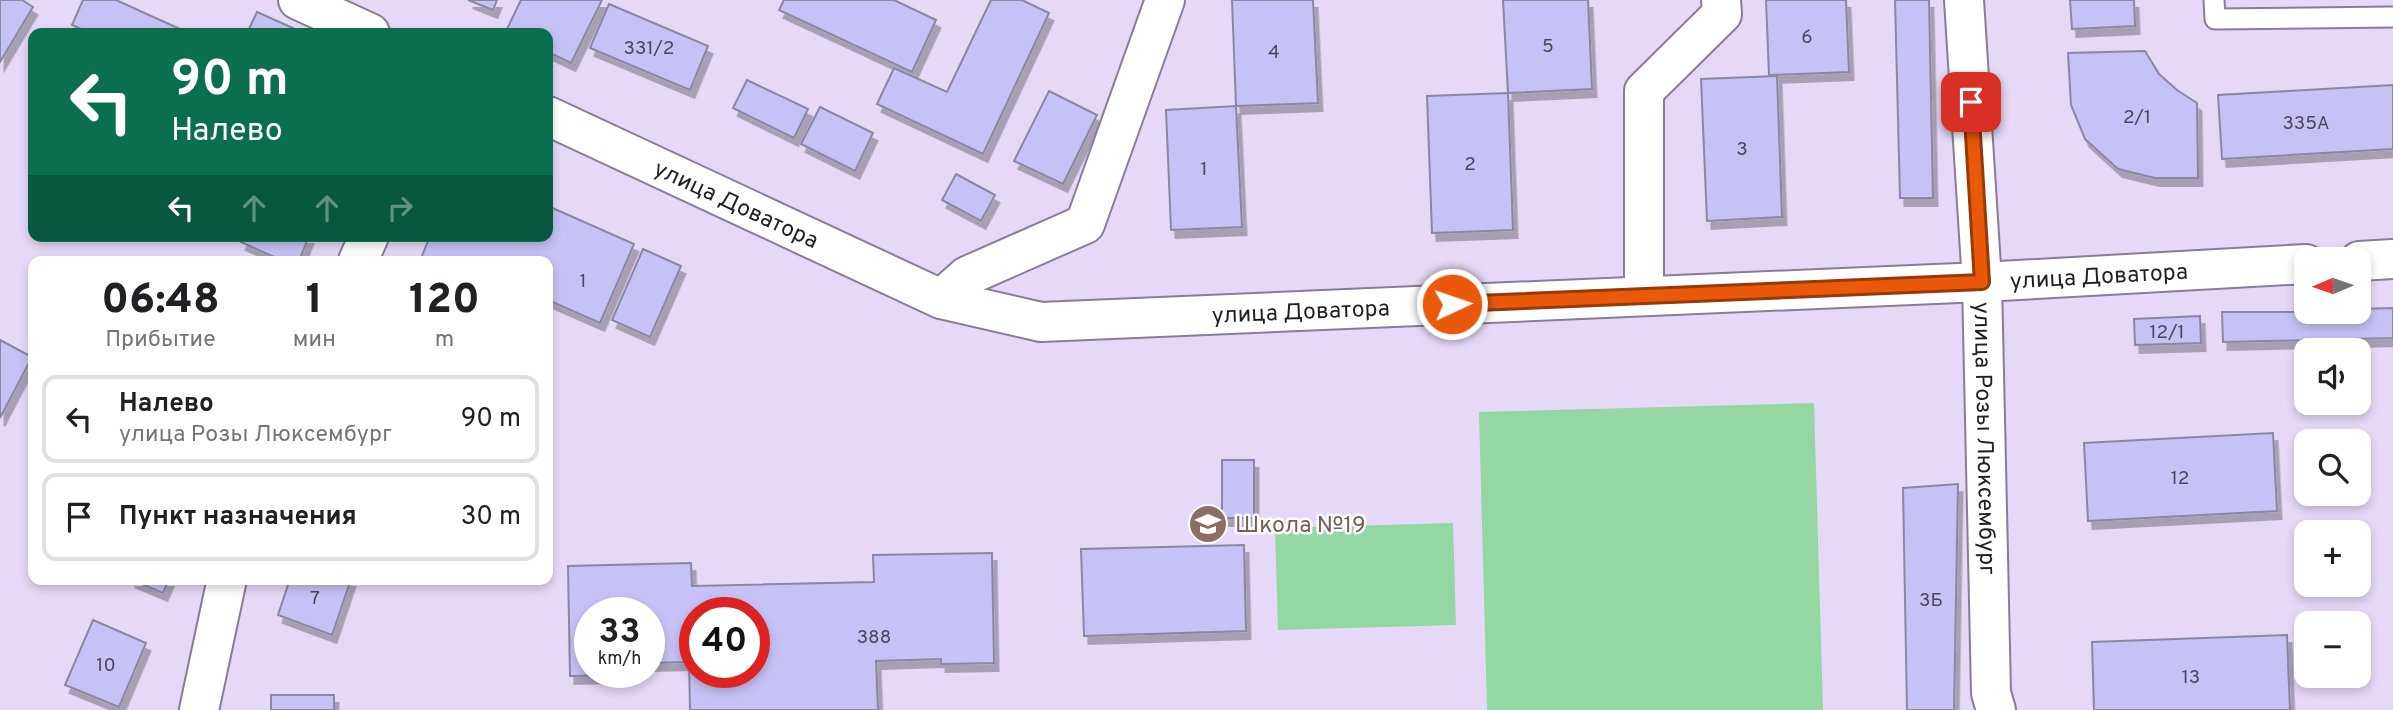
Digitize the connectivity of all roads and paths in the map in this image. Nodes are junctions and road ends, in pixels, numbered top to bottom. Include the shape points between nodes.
1 (298, 0) edge
2 (1165, 0) edge
3 (1721, 0) edge
4 (1964, 0) edge
5 (2214, 0) edge
6 (2393, 17) edge
7 (359, 28) edge
8 (553, 118) edge
9 (2393, 259) edge
10 (2371, 260) edge
11 (2294, 265) edge
12 (1982, 282) junction
13 (1644, 296) junction
14 (941, 299) junction
15 (226, 585) edge
16 (199, 710) edge
17 (1996, 710) edge

1 - 7 street
2 - 14 street via 1085,225 967,276
3 - 13 street via 1722,14 1644,91
4 - 12 street, улица Розы Люксембург
5 - 6 lane via 2215,19
8 - 14 street, улица Доватора
9 - 10 street
11 - 12 street, улица Доватора
12 - 13 street, улица Доватора
12 - 17 street, улица Розы Люксембург via 1991,693
13 - 14 street, улица Доватора via 1041,322
15 - 16 street

